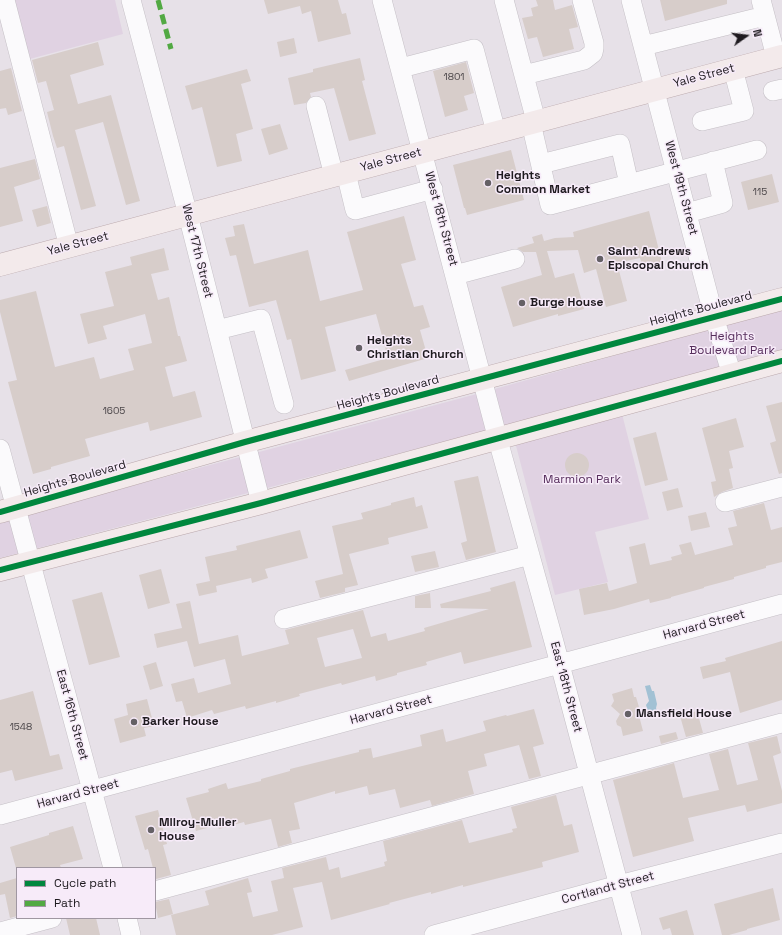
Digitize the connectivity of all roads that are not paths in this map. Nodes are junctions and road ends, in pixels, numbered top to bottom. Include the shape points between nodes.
1 (5, 0) edge
2 (131, 0) edge
3 (382, 0) edge
4 (504, 0) edge
5 (582, 0) edge
6 (631, 0) edge
7 (763, 8) edge
8 (643, 46) junction
9 (779, 56) edge
10 (401, 68) junction
11 (733, 69) junction
12 (524, 75) junction
13 (655, 90) junction
14 (316, 106) dead end
15 (702, 121) dead end
16 (533, 122) junction
17 (496, 132) junction
18 (757, 150) dead end
19 (423, 152) junction
20 (713, 162) junction
21 (541, 164) junction
22 (676, 172) junction
23 (340, 174) junction
24 (629, 184) junction
25 (433, 189) junction
26 (687, 213) junction
27 (188, 215) junction
28 (69, 247) junction
29 (515, 259) dead end
30 (0, 265) edge
31 (455, 275) junction
32 (782, 299) edge
33 (714, 317) junction
34 (217, 330) junction
35 (782, 361) edge
36 (732, 376) junction
37 (482, 379) junction
38 (284, 404) dead end
39 (498, 439) junction
40 (245, 442) junction
41 (0, 449) edge
42 (782, 487) edge
43 (725, 502) dead end
44 (261, 503) junction
45 (8, 509) edge
46 (530, 556) junction
47 (30, 562) junction
48 (0, 570) edge
49 (782, 604) edge
50 (284, 619) dead end
51 (560, 664) junction
52 (782, 723) edge
53 (589, 774) junction
54 (92, 791) junction
55 (0, 816) edge
56 (782, 843) edge
57 (113, 867) edge
58 (619, 885) junction
59 (156, 891) edge
60 (48, 919) edge
61 (127, 919) edge
62 (0, 932) edge
63 (131, 935) edge
64 (434, 935) edge
65 (632, 935) edge

1 - 28 street
2 - 27 street, West 17th Street
3 - 10 street, West 18th Street
4 - 12 street
5 - 12 street via 594,43 593,54 584,60
6 - 8 street, West 19th Street
7 - 8 street
7 - 9 street
8 - 13 street, West 19th Street
9 - 11 main road, Yale Street
10 - 17 street via 474,49
10 - 19 street, West 18th Street
11 - 13 main road, Yale Street
11 - 15 street via 744,111
12 - 16 street
13 - 16 main road, Yale Street
13 - 22 street, West 19th Street
14 - 23 street
16 - 17 main road, Yale Street
16 - 21 street
17 - 19 main road, Yale Street
18 - 20 street
19 - 23 main road, Yale Street
19 - 25 street, West 18th Street
20 - 22 street
20 - 26 street via 723,203
21 - 24 street via 620,144
21 - 24 street via 550,205
22 - 24 street
22 - 26 street, West 19th Street
23 - 25 street via 355,210
23 - 27 main road, Yale Street
25 - 31 street, West 18th Street
26 - 33 street, West 19th Street
27 - 28 main road, Yale Street
27 - 34 street, West 17th Street
28 - 30 main road, Yale Street
29 - 31 street
31 - 37 street, West 18th Street
32 - 33 main road, Heights Boulevard
33 - 36 street, West 19th Street
33 - 37 main road, Heights Boulevard
34 - 38 street via 261,319
34 - 40 street, West 17th Street
35 - 36 main road
36 - 39 main road
37 - 39 street, West 18th Street
37 - 40 main road, Heights Boulevard
39 - 44 main road
39 - 46 street, East 18th Street
40 - 44 street, West 17th Street
40 - 45 main road, Heights Boulevard
41 - 45 street, East 16th Street
42 - 43 street
44 - 47 main road
45 - 47 street, East 16th Street
46 - 50 street
46 - 51 street, East 18th Street
47 - 48 main road
47 - 54 street, East 16th Street
49 - 51 street, Harvard Street
51 - 53 street, East 18th Street
51 - 54 street, Harvard Street
52 - 53 street
53 - 58 street, East 18th Street
53 - 59 street
54 - 55 street, Harvard Street
54 - 57 street, East 16th Street
56 - 58 street, Cortlandt Street
58 - 64 street, Cortlandt Street
58 - 65 street, East 18th Street
60 - 62 street
61 - 63 street

